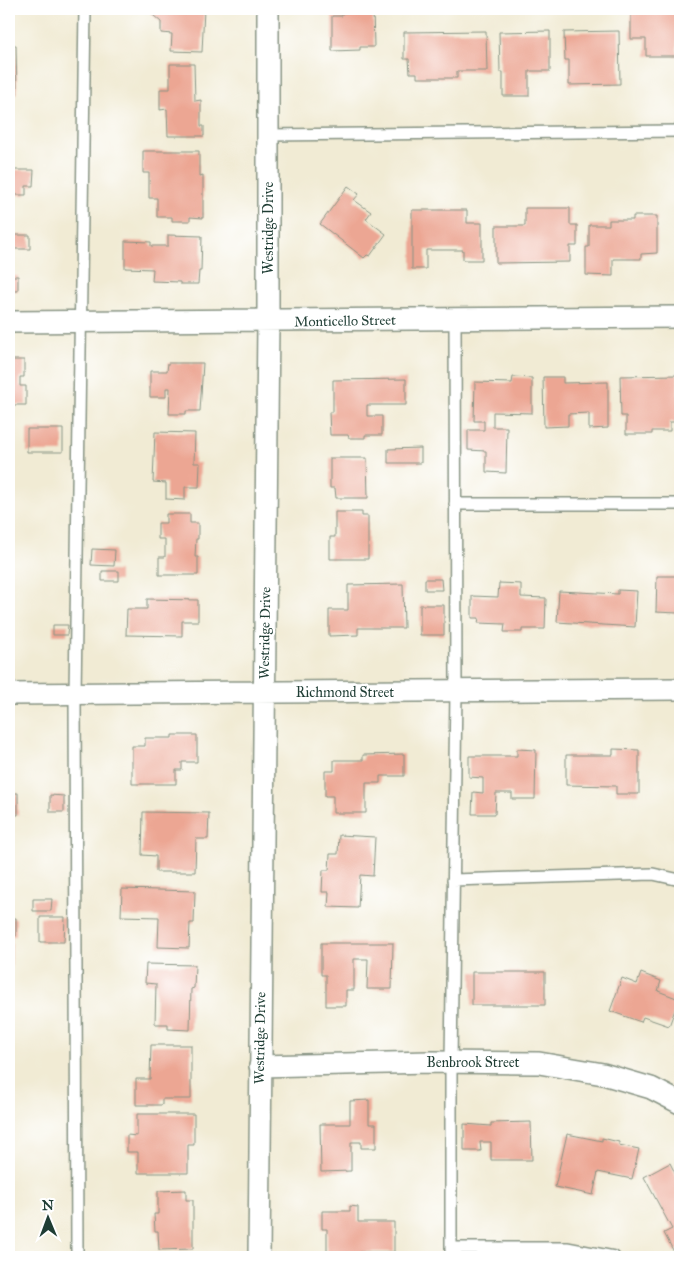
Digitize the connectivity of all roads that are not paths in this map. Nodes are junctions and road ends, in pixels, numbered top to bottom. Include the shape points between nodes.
1 (85, 9) edge
2 (268, 9) edge
3 (680, 132) edge
4 (268, 136) junction
5 (680, 317) edge
6 (454, 319) junction
7 (268, 321) junction
8 (9, 322) edge
9 (80, 322) junction
10 (455, 504) junction
11 (680, 504) edge
12 (680, 689) edge
13 (456, 691) junction
14 (264, 693) junction
15 (9, 694) edge
16 (75, 694) junction
17 (454, 880) junction
18 (680, 880) edge
19 (451, 1062) junction
20 (260, 1066) junction
21 (680, 1103) edge
22 (451, 1253) edge
23 (77, 1257) edge
24 (259, 1257) edge
25 (614, 1257) edge

1 - 9 lane
2 - 4 street, Westridge Drive
3 - 4 lane
4 - 7 street, Westridge Drive
5 - 6 street, Monticello Street
6 - 7 street, Monticello Street
6 - 10 lane
7 - 9 street, Monticello Street
7 - 14 street, Westridge Drive
8 - 9 street, Monticello Street
9 - 16 lane
10 - 11 lane
10 - 13 lane
12 - 13 street, Richmond Street
13 - 14 street, Richmond Street
13 - 17 lane
14 - 16 street, Richmond Street
14 - 20 street, Westridge Drive
15 - 16 street, Richmond Street
16 - 23 lane
17 - 18 lane via 653,874
17 - 19 lane
19 - 20 street, Benbrook Street
19 - 21 street, Benbrook Street via 539,1063 602,1074 651,1088
19 - 22 lane
20 - 24 street, Westridge Drive
22 - 25 lane via 567,1248

